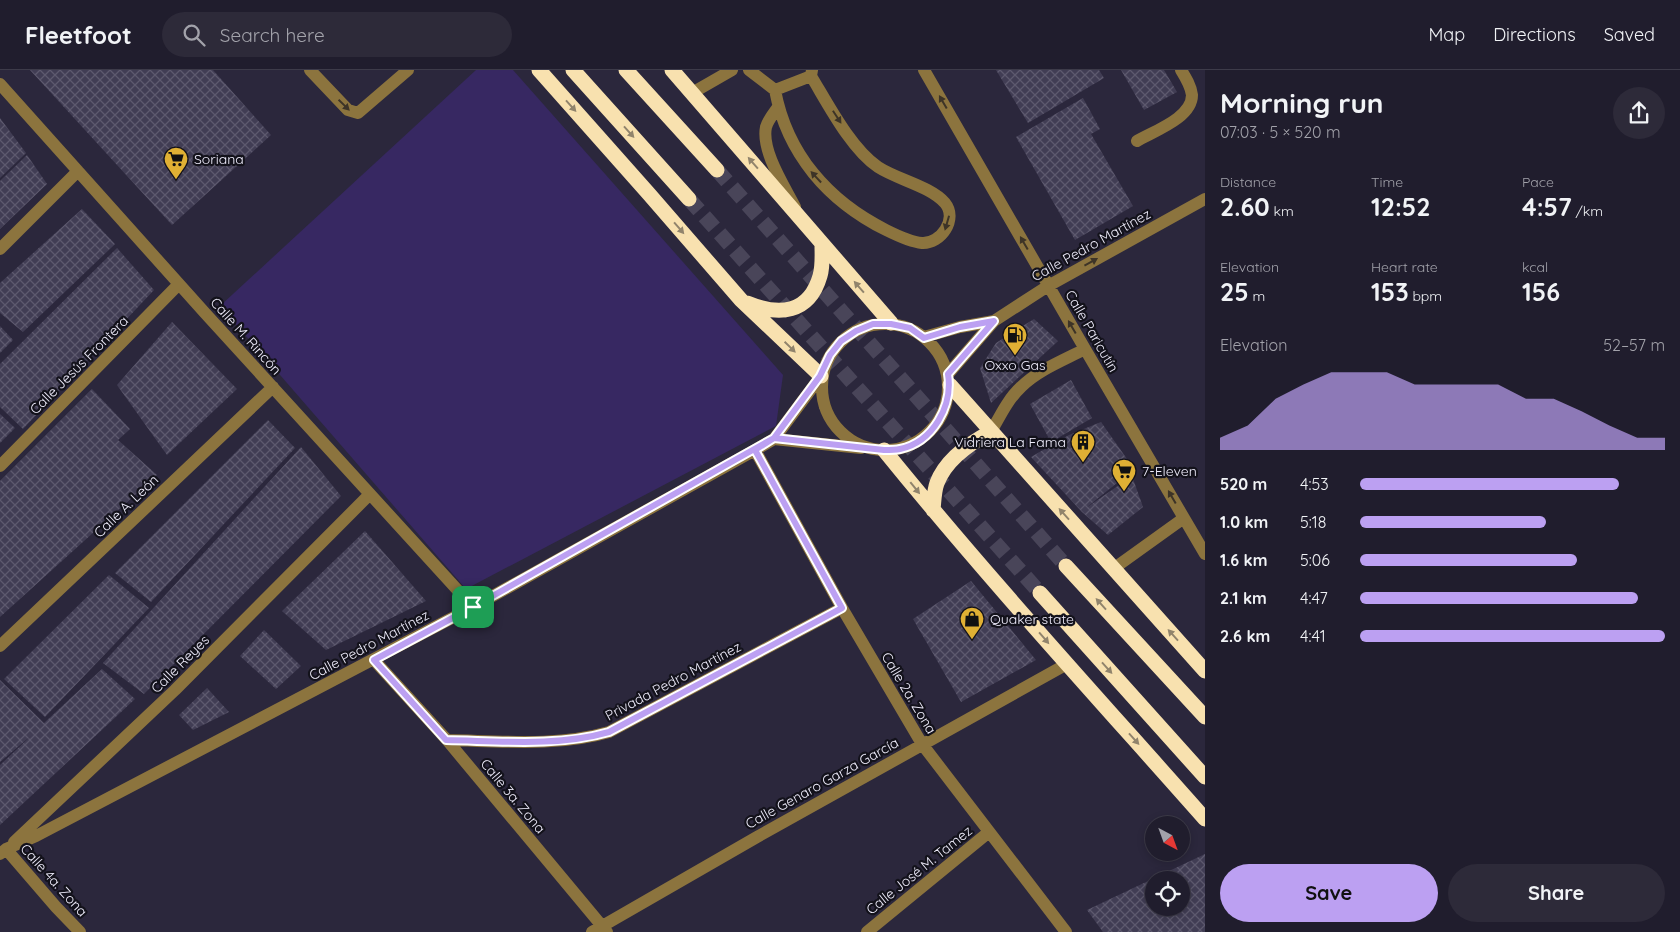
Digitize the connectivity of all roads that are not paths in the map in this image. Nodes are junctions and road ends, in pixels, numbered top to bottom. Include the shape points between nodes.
1 (310, 70) edge
2 (408, 70) edge
3 (539, 70) edge
4 (573, 70) edge
5 (626, 70) edge
6 (672, 70) edge
7 (732, 70) edge
8 (750, 70) edge
9 (924, 70) edge
10 (1181, 70) edge
11 (812, 73) edge
12 (0, 84) edge
13 (774, 90) junction
14 (692, 93) junction
15 (778, 107) junction
16 (1137, 140) dead end
17 (717, 170) tunnel mouth
18 (78, 171) junction
19 (689, 199) tunnel mouth
20 (1205, 199) edge
21 (802, 220) junction
22 (822, 244) junction
23 (0, 250) edge
24 (179, 284) junction
25 (1048, 286) junction
26 (741, 300) junction
27 (994, 321) junction
28 (891, 324) junction
29 (924, 338) junction
30 (1085, 350) junction
31 (820, 376) junction
32 (949, 379) junction
33 (272, 387) junction
34 (991, 432) junction
35 (774, 438) junction
36 (755, 450) junction
37 (877, 450) junction
38 (0, 466) edge
39 (370, 494) junction
40 (933, 510) junction
41 (1184, 518) junction
42 (1205, 554) edge
43 (1066, 566) tunnel mouth
44 (1113, 569) junction
45 (1040, 593) tunnel mouth
46 (473, 607) junction
47 (842, 608) junction
48 (0, 646) edge
49 (374, 660) junction
50 (1068, 664) junction
51 (1205, 671) edge
52 (1205, 717) edge
53 (446, 740) junction
54 (922, 744) junction
55 (1205, 777) edge
56 (1205, 819) edge
57 (989, 832) junction
58 (2, 851) edge
59 (600, 930) edge
60 (80, 932) edge
61 (867, 932) edge
62 (1066, 932) edge

1 -> 2 street via 352,113 358,113
3 -> 26 highway
4 -> 19 highway
5 - 17 highway
6 - 14 highway
7 - 14 street
8 - 13 street
25 -> 9 street, Calle Paricutín
10 - 16 street via 1192,96 1189,107 1180,117
11 - 13 street
11 -> 15 street via 847,133 867,158 891,175 927,190 945,204 949,219 940,236 921,243 899,237 879,227 826,189 798,154
12 - 18 street, Calle M. Rincón
13 - 15 street
21 -> 14 highway
15 - 21 street via 766,128 767,146
18 - 23 street
18 - 24 street, Calle M. Rincón
25 -> 20 street, Calle Pedro Martínez
21 - 22 highway
22 - 26 highway via 818,280 812,294 801,304 792,309 772,311
28 -> 22 highway
24 - 33 street, Calle M. Rincón
24 - 38 street, Calle Jesús Frontera
25 - 27 street, Calle Pedro Martínez
30 -> 25 street, Calle Paricutín
26 -> 31 highway
27 - 29 street, Calle Pedro Martínez
27 - 32 street, Calle Pedro Martínez
28 - 29 street via 910,328
28 - 31 street via 873,324 841,341
29 - 32 street via 940,353
30 - 34 street via 1046,369 1021,386
41 -> 30 street, Calle Paricutín
31 - 35 street, Calle Pedro Martínez
31 - 37 street via 823,402 831,420 843,435
32 - 34 highway
32 - 37 street via 945,409 934,428 902,448
33 - 39 street, Calle M. Rincón
33 - 48 street, Calle A. León
34 - 40 highway via 971,444 942,472 936,484
44 -> 34 highway
35 - 36 street, Calle Pedro Martínez
35 - 37 street
36 - 46 street, Calle Pedro Martínez
36 - 47 street, Calle 2a. Zona
37 -> 40 highway
39 - 46 street, Calle M. Rincón
39 - 58 street, Calle Reyes via 175,690
40 -> 50 highway
41 - 42 street, Calle Paricutín
41 - 44 street
52 -> 43 highway
51 -> 44 highway
45 -> 55 highway
46 - 49 street, Calle Pedro Martínez
47 - 53 street, Privada Pedro Martínez via 609,732 571,740
47 - 54 street, Calle 2a. Zona
49 - 53 street, Calle 3a. Zona
49 - 58 street, Calle Pedro Martínez
50 - 54 street, Calle Genaro Garza García
50 -> 56 highway
53 - 59 street, Calle 3a. Zona
54 - 57 street, Calle 2a. Zona
54 - 59 street, Calle Genaro Garza García
57 - 61 street, Calle José M. Tamez
57 - 62 street, Calle 2a. Zona
58 - 60 street, Calle 4a. Zona

